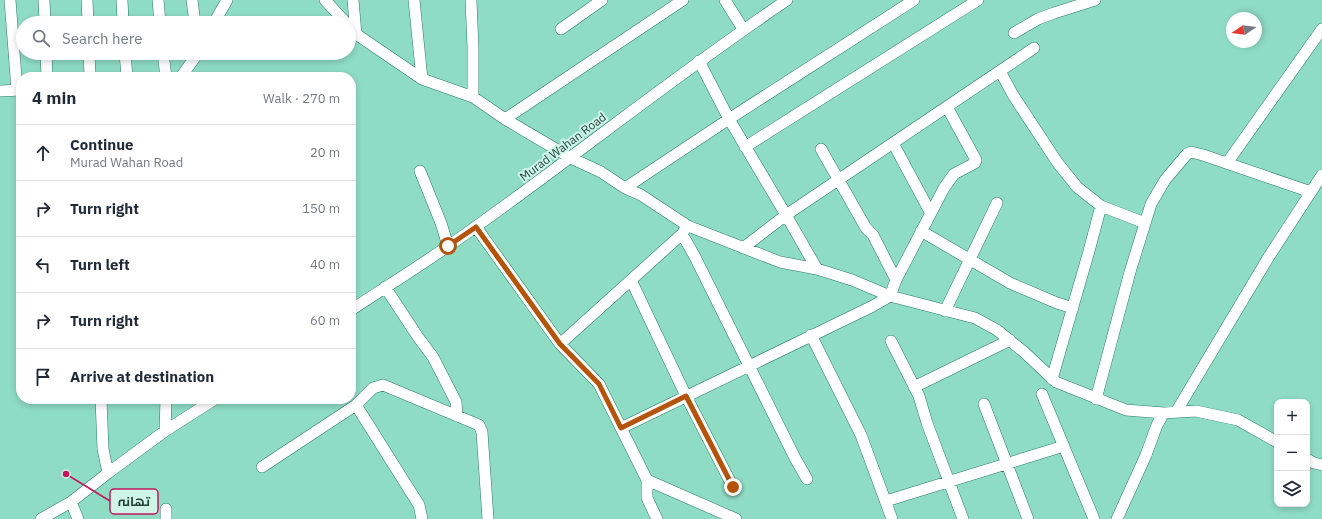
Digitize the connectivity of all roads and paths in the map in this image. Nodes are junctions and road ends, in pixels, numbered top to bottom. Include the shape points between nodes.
1 (10, 0) edge
2 (44, 0) edge
3 (87, 0) edge
4 (122, 0) edge
5 (158, 0) edge
6 (192, 0) edge
7 (227, 0) edge
8 (325, 0) edge
9 (353, 0) edge
10 (414, 0) edge
11 (471, 0) edge
12 (602, 0) edge
13 (683, 0) edge
14 (725, 0) edge
15 (787, 0) edge
16 (914, 0) edge
17 (978, 0) edge
18 (1095, 0) edge
19 (45, 16) edge
20 (88, 16) edge
21 (123, 16) edge
22 (159, 16) edge
23 (194, 16) edge
24 (218, 16) edge
25 (340, 16) edge
26 (352, 16) edge
27 (561, 29) dead end
28 (743, 29) junction
29 (1322, 29) edge
30 (1014, 33) dead end
31 (356, 34) edge
32 (1034, 48) dead end
33 (16, 60) edge
34 (16, 60) edge
35 (46, 60) edge
36 (89, 60) edge
37 (126, 60) edge
38 (164, 60) edge
39 (193, 60) edge
40 (699, 61) junction
41 (1000, 71) junction
42 (17, 72) edge
43 (47, 72) edge
44 (90, 72) edge
45 (127, 72) edge
46 (165, 72) edge
47 (185, 72) edge
48 (422, 79) junction
49 (16, 90) edge
50 (0, 91) edge
51 (474, 97) junction
52 (947, 107) junction
53 (505, 119) junction
54 (729, 119) junction
55 (893, 143) junction
56 (745, 147) junction
57 (821, 149) dead end
58 (571, 158) junction
59 (1227, 163) junction
60 (420, 171) dead end
61 (1322, 175) edge
62 (838, 180) junction
63 (625, 188) junction
64 (1311, 192) junction
65 (997, 203) dead end
66 (1101, 206) junction
67 (930, 212) junction
68 (786, 215) junction
69 (1145, 223) junction
70 (476, 227) junction
71 (685, 230) junction
72 (921, 231) junction
73 (448, 246) junction
74 (743, 248) junction
75 (970, 260) junction
76 (817, 269) junction
77 (631, 280) junction
78 (896, 280) junction
79 (385, 287) junction
80 (890, 296) junction
81 (356, 307) edge
82 (1073, 308) junction
83 (945, 311) junction
84 (811, 335) junction
85 (1010, 340) junction
86 (891, 341) dead end
87 (560, 344) junction
88 (750, 365) junction
89 (1052, 379) junction
90 (914, 387) junction
91 (1042, 394) dead end
92 (686, 396) junction
93 (1096, 399) junction
94 (101, 404) edge
95 (166, 404) edge
96 (207, 404) edge
97 (984, 404) dead end
98 (356, 405) junction
99 (1170, 413) junction
100 (457, 416) junction
101 (621, 428) junction
102 (165, 431) junction
103 (1274, 440) edge
104 (1064, 446) junction
105 (1310, 461) edge
106 (1006, 464) junction
107 (1322, 465) edge
108 (262, 467) dead end
109 (108, 473) junction
110 (807, 479) dead end
111 (647, 480) junction
112 (950, 481) junction
113 (733, 487) dead end
114 (886, 501) junction
115 (70, 502) junction
116 (47, 517) edge
117 (78, 519) edge
118 (422, 519) edge
119 (488, 519) edge
120 (657, 519) edge
121 (736, 519) edge
122 (892, 519) edge
123 (963, 519) edge
124 (1028, 519) edge
125 (1094, 519) edge
126 (1117, 519) edge

1 - 34 street
2 - 19 street
3 - 20 street
4 - 21 street
5 - 22 street
6 - 23 street
7 - 24 street
8 - 25 street
9 - 26 street
10 - 48 street
11 - 51 street
12 - 27 street
13 - 53 street
14 - 28 street
15 - 28 street, Murad Wahan Road
16 - 54 street
17 - 56 street
18 - 30 street via 1054,12
28 - 40 street, Murad Wahan Road
29 - 59 street
31 - 48 street
32 - 41 street
33 - 42 street
35 - 43 street
36 - 44 street
37 - 45 street
38 - 46 street
39 - 47 street
40 - 54 street
40 - 58 street, Murad Wahan Road
41 - 52 street
41 - 66 street via 1057,162 1077,187
48 - 51 street
49 - 50 street
51 - 53 street
52 - 55 street
52 - 67 street via 976,160 954,174
53 - 58 street
54 - 56 street
54 - 63 street
55 - 62 street
55 - 67 street
56 - 68 street
57 - 62 street
58 - 63 street via 601,172
58 - 70 street, Murad Wahan Road
59 - 64 street
59 - 69 street via 1195,152 1187,154 1165,180 1151,204
60 - 73 street
61 - 64 street
62 - 68 street
62 - 78 street via 866,228 873,235
63 - 71 street via 641,195
64 - 99 street
65 - 75 street
66 - 69 street
66 - 82 street
67 - 72 street
68 - 74 street
68 - 76 street
69 - 93 street
70 - 73 street, Murad Wahan Road
70 - 87 street
71 - 74 street
71 - 77 street
71 - 88 street via 694,255
72 - 75 street
72 - 78 street
73 - 79 street, Murad Wahan Road
74 - 76 street via 780,262
75 - 82 street via 1010,283
75 - 83 street
76 - 80 street
77 - 87 street
77 - 92 street
78 - 80 street
79 - 81 street, Murad Wahan Road
79 - 100 street via 432,357 456,402
80 - 83 street
80 - 84 street
82 - 89 street
83 - 85 street via 975,318
84 - 88 street
84 - 114 street via 861,435
85 - 89 street
85 - 90 street
86 - 90 street
87 - 101 street via 599,384
88 - 92 street
88 - 110 street
89 - 93 street
90 - 112 street
91 - 104 street
92 - 101 street
92 - 113 street
93 - 99 street via 1126,410
94 - 109 street via 103,449
95 - 102 street
96 - 102 street
97 - 106 street
98 - 100 street via 373,388 383,385
98 - 108 street
98 - 118 street via 419,505
99 - 103 street via 1196,411 1238,420
99 - 126 street via 1157,425
100 - 119 street via 480,425
101 - 111 street
102 - 109 street
104 - 106 street
104 - 125 street
105 - 107 street
106 - 112 street
106 - 124 street
109 - 115 street
111 - 120 street via 647,498
111 - 121 street
112 - 114 street
112 - 123 street
114 - 122 street
115 - 116 street
115 - 117 street

